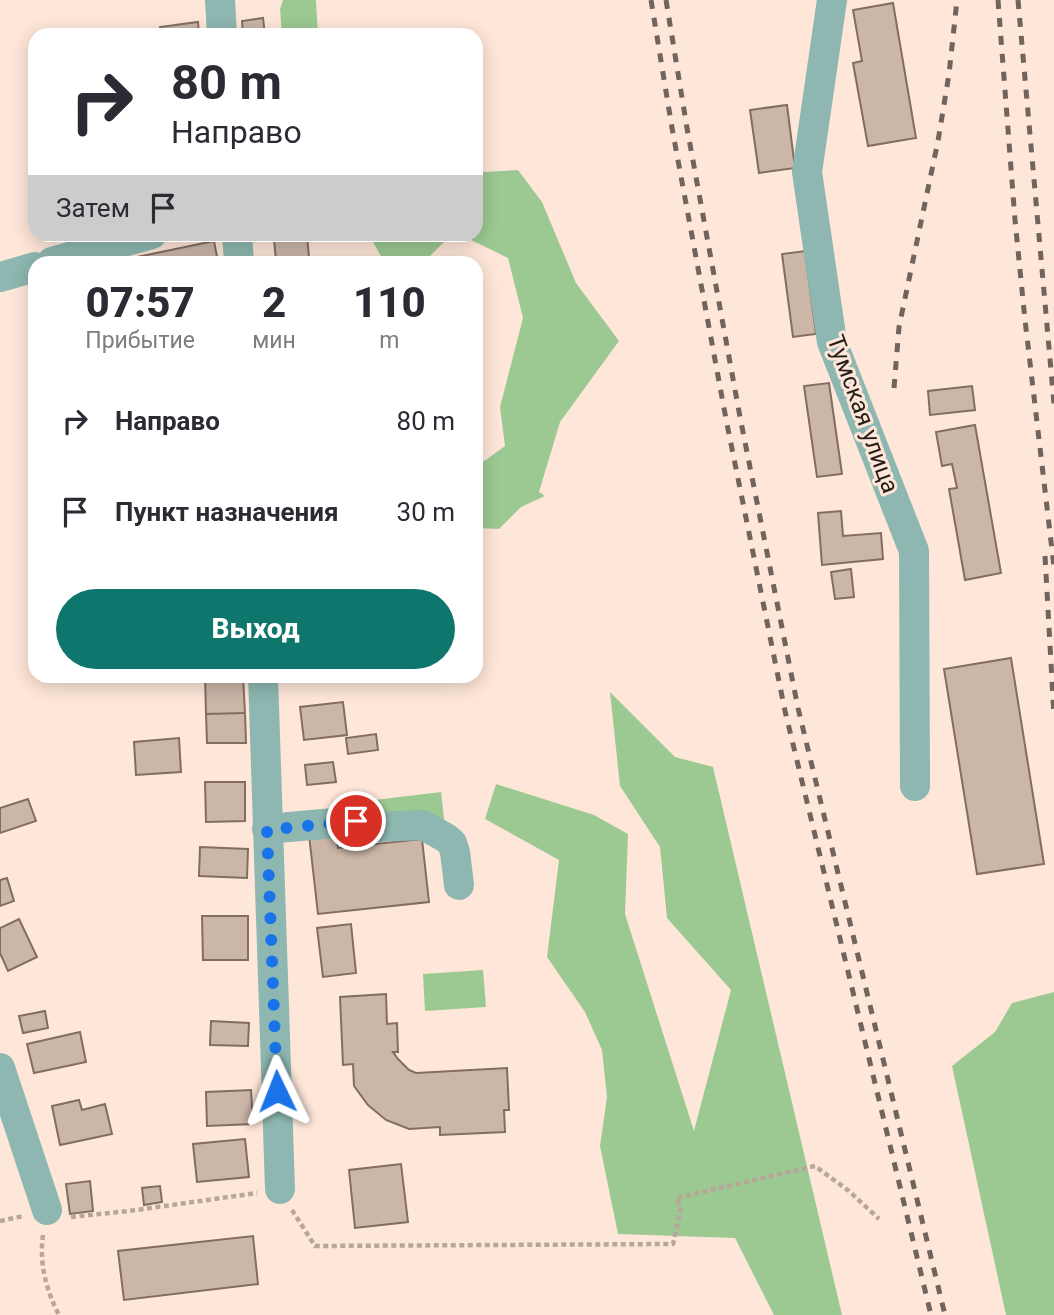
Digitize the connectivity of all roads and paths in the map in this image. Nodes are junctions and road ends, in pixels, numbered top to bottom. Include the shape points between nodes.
1 (220, 0) edge
2 (832, 0) edge
3 (222, 28) edge
4 (123, 242) edge
5 (73, 256) edge
6 (28, 269) edge
7 (0, 277) edge
8 (263, 683) edge
9 (915, 786) dead end
10 (267, 830) junction
11 (459, 885) dead end
12 (0, 1068) edge
13 (280, 1189) junction
14 (47, 1210) junction
15 (879, 1219) dead end
16 (59, 1315) edge

1 - 3 street
2 - 9 street, Тумская улица via 807,172 832,342 914,551
4 - 5 street
6 - 7 street
8 - 10 street
10 - 11 street via 356,821 378,827 423,825 452,843
10 - 13 street
12 - 14 street
13 - 14 path via 64,1218
13 - 15 path via 315,1246 673,1244 681,1207 676,1198 815,1166
14 - 16 path via 41,1248 44,1274

